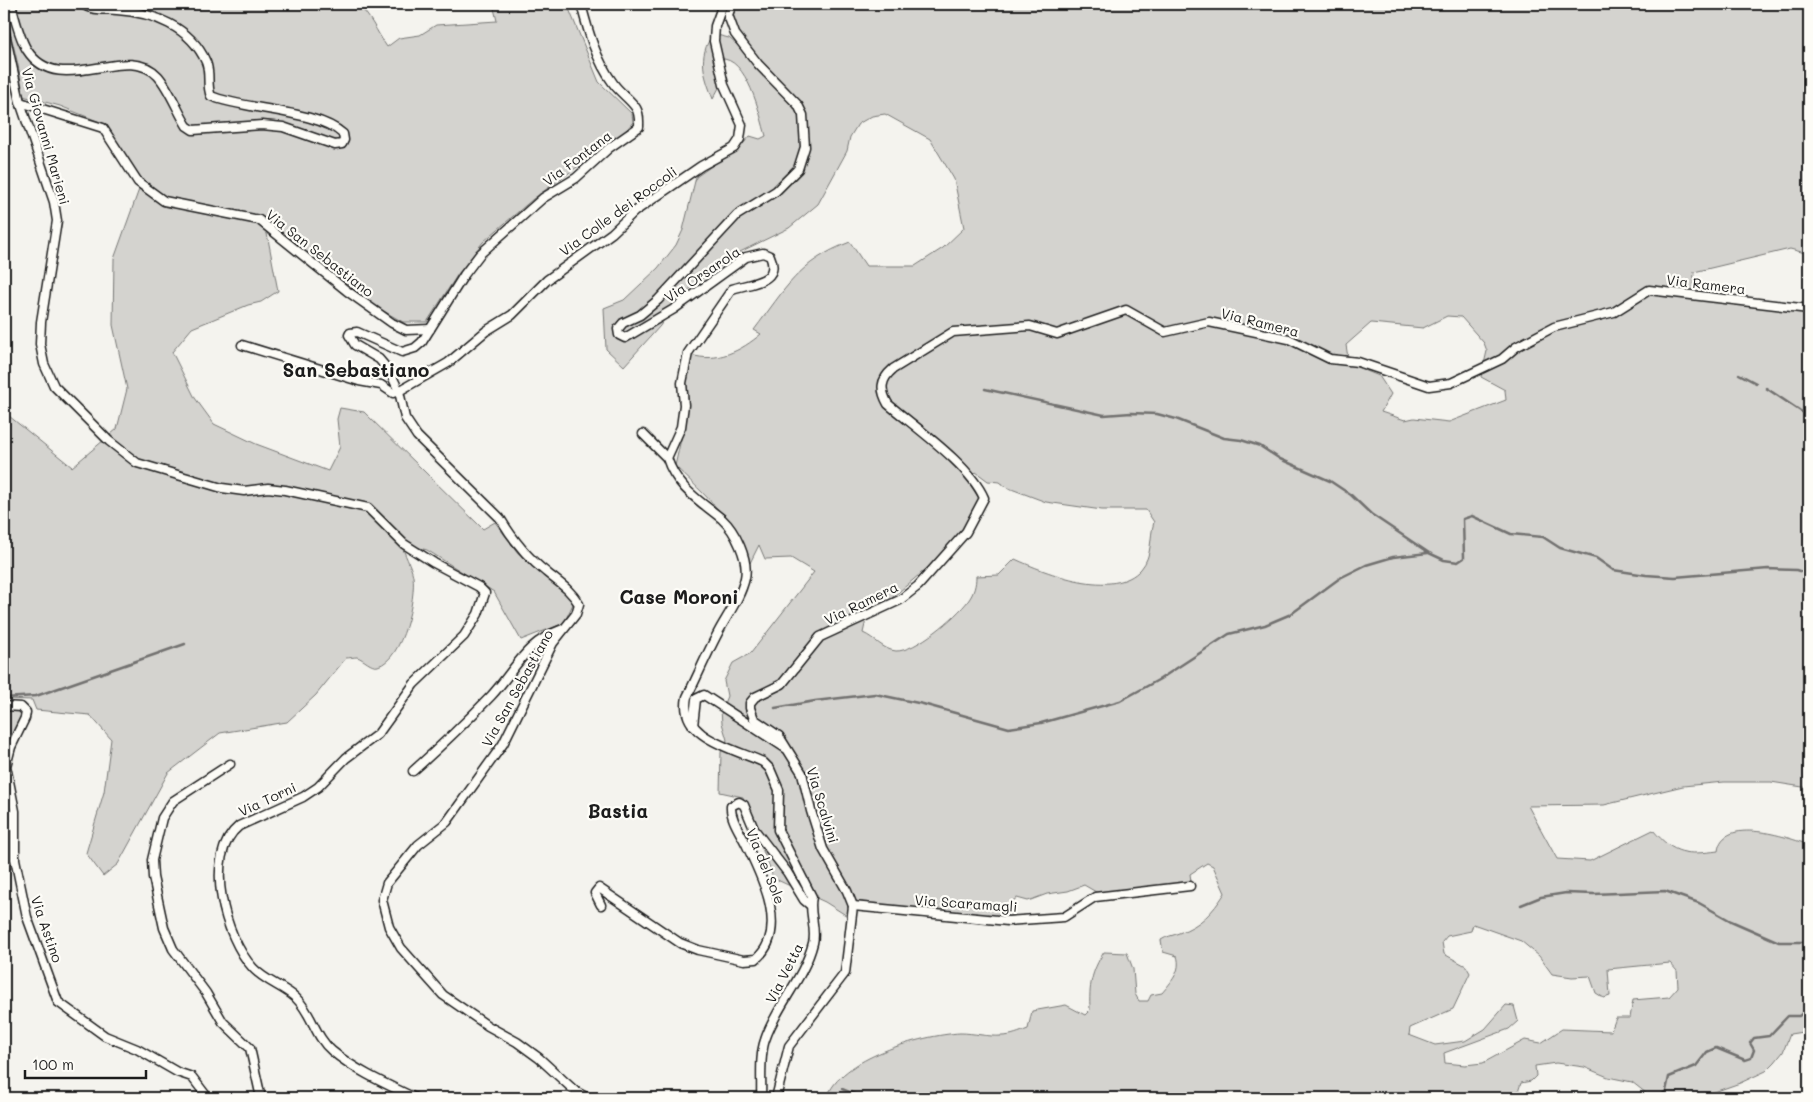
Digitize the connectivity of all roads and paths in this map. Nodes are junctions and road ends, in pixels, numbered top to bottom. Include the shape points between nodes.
1 (11, 4) edge
2 (83, 4) edge
3 (581, 4) edge
4 (723, 4) edge
5 (732, 4) edge
6 (4, 29) edge
7 (4, 61) edge
8 (15, 80) junction
9 (20, 102) junction
10 (1809, 309) edge
11 (430, 329) junction
12 (423, 340) joint
13 (242, 345) dead end
14 (399, 391) junction
15 (643, 434) dead end
16 (667, 458) junction
17 (404, 544) joint
18 (563, 629) junction
19 (4, 706) edge
20 (693, 726) junction
21 (786, 748) junction
22 (230, 764) dead end
23 (413, 771) dead end
24 (1190, 886) dead end
25 (601, 905) dead end
26 (810, 905) junction
27 (854, 906) junction
28 (208, 1098) edge
29 (261, 1098) edge
30 (415, 1098) edge
31 (588, 1098) edge
32 (761, 1098) edge
33 (776, 1098) edge

1 - 2 street via 24,45 41,64 66,72 136,65 158,76 187,126 193,130 262,124 282,127 335,145 342,144 343,134 329,125 211,96 207,62 198,49 164,20 135,11
3 - 11 street, Via Fontana via 588,33 612,82 636,108 640,116 639,127 609,148 576,178 543,198 480,254
4 - 14 street, Via Colle dei Roccoli via 715,26 714,41 724,85 742,125 740,139 734,148 700,166 634,212 612,233 547,280 512,315 486,331 448,363
5 - 16 street, Via Orsarola via 728,15 735,34 758,64 798,105 803,115 805,147 798,169 776,191 737,215 658,300 618,329 619,335 626,338 674,309 746,257 763,253 770,256 773,268 770,275 754,284 732,289 688,353 682,383 681,427
6 - 8 street, Via Giovanni Marieni
7 - 8 street
8 - 9 street, Via Giovanni Marieni
9 - 11 street, Via San Sebastiano via 103,128 138,182 164,201 259,220 392,323 406,330
9 - 17 street, Via Giovanni Marieni via 54,202 57,221 40,344 44,364 54,386 109,442 137,462 222,488 285,490 368,508
10 - 21 street, Via Ramera via 1649,290 1614,312 1554,327 1516,347 1502,359 1451,383 1429,386 1358,362 1330,359 1289,339 1209,322 1165,332 1126,310 1057,334 1030,326 953,332 886,375 883,396 888,404 979,484 984,498 966,532 918,586 900,600 820,637 782,684 753,699 750,708 754,718 778,736
11 - 12 street, Via Fontana
12 - 14 street, Via San Sebastiano via 415,348 402,352 357,332 350,333 355,345 379,359 390,372
13 - 14 street via 381,385 392,393
14 - 18 street, Via San Sebastiano via 405,418 417,436 500,518 510,535 544,571 572,591 579,604 576,614
15 - 16 street
16 - 20 street via 677,480 727,524 745,568 745,577 733,607 686,697 687,716
17 - 30 street, Via Torni via 485,593 475,620 464,636 414,684 378,734 346,758 318,787 303,797 254,817 231,832 220,877 226,917 243,956 254,969 296,998 319,1038 333,1052
18 - 23 street via 527,650 492,695
18 - 31 street, Via San Sebastiano via 503,744 447,822 418,845 387,882 382,900 389,927 401,948 443,995 532,1053 574,1091
19 - 28 street, Via Astino via 20,707 26,712 6,766 15,811 15,859 28,917 58,1002 105,1036 192,1077
20 - 21 street, Via Scalvini via 696,699 704,695
20 - 26 street, Via Vetta via 700,734 763,762 770,769 781,799 778,830 812,897
21 - 27 street, Via Scalvini via 802,773 823,849
22 - 29 street via 173,801 162,818 152,860 153,877 164,928 173,949 223,1022 250,1048
24 - 27 street, Via Scaramagli via 1095,897 1064,917 1017,920
25 - 26 street, Via del Sole via 595,893 599,888 689,946 744,960 756,959 770,943 772,915 751,855 733,818 731,806 739,802 744,805 754,829
26 - 32 street, Via Vetta via 814,942 793,990 764,1042
27 - 33 street via 845,973 789,1046

